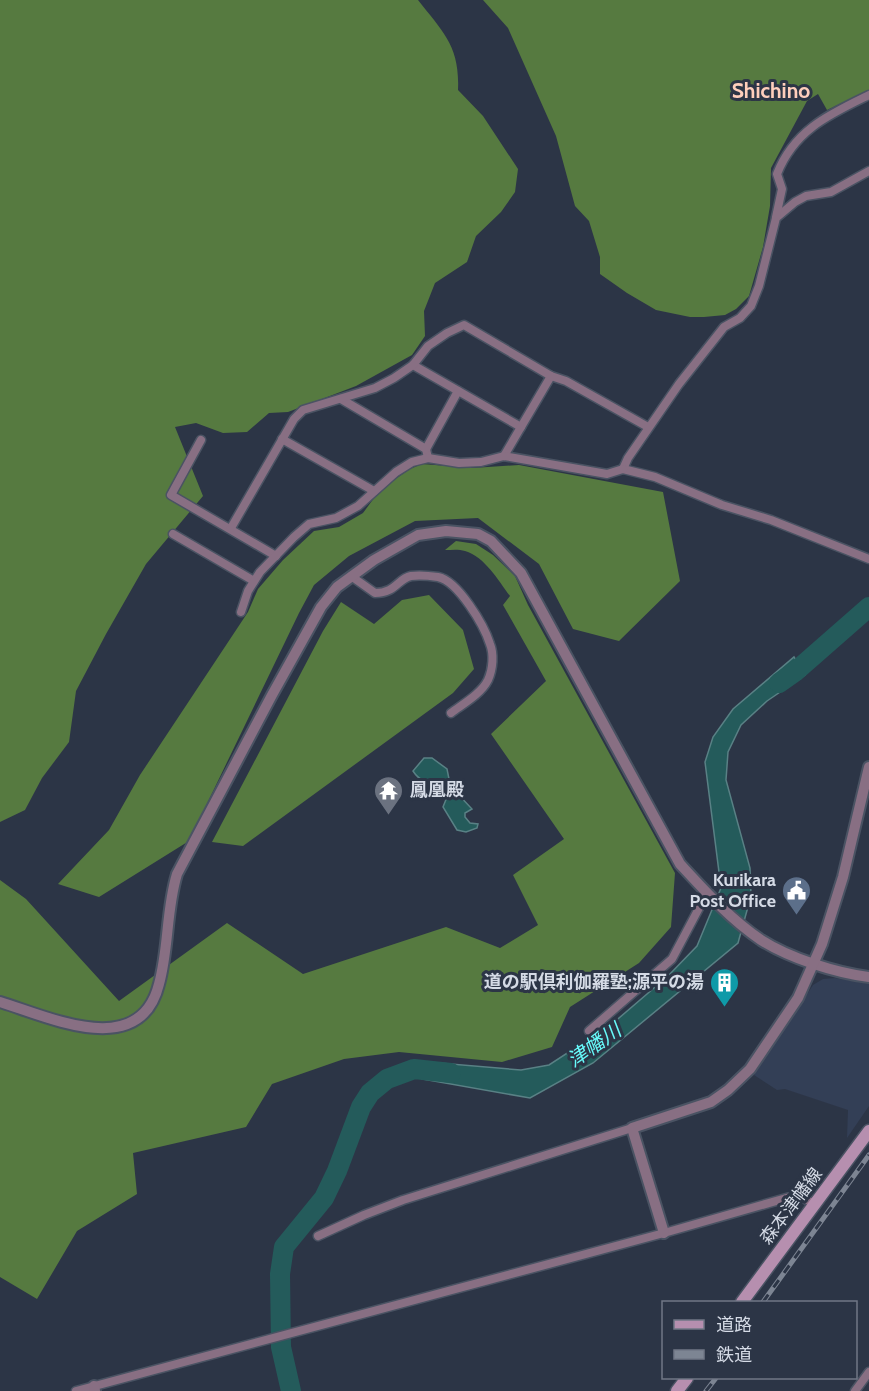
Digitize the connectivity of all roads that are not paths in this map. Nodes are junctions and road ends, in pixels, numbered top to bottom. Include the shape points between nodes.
1 (869, 95) edge
2 (869, 171) edge
3 (776, 218) junction
4 (412, 365) junction
5 (551, 376) junction
6 (458, 391) junction
7 (341, 399) junction
8 (521, 427) junction
9 (648, 427) junction
10 (282, 439) junction
11 (201, 440) dead end
12 (427, 453) junction
13 (504, 456) junction
14 (623, 469) junction
15 (374, 491) junction
16 (231, 528) junction
17 (174, 534) dead end
18 (276, 556) junction
19 (869, 559) edge
20 (351, 576) junction
21 (254, 581) junction
22 (241, 612) dead end
23 (451, 713) dead end
24 (869, 768) edge
25 (707, 893) junction
26 (814, 964) junction
27 (869, 977) edge
28 (0, 1002) edge
29 (589, 1031) dead end
30 (632, 1128) junction
31 (869, 1131) edge
32 (814, 1204) junction
33 (664, 1233) junction
34 (318, 1236) dead end
35 (743, 1301) edge
36 (869, 1372) edge
37 (95, 1388) edge
38 (76, 1391) edge
39 (855, 1391) edge

1 - 3 street via 826,116 805,131 793,146 777,174 782,189
2 - 3 street via 831,192 806,196
3 - 9 street via 751,306 724,327
4 - 5 street via 428,346 464,325
4 - 6 street
4 - 7 street via 375,388
5 - 8 street
5 - 9 street
6 - 8 street
6 - 12 street
7 - 10 street via 303,410
7 - 12 street
8 - 13 street
9 - 14 street
10 - 15 street
10 - 16 street
11 - 16 street via 171,495
12 - 13 street via 459,463
12 - 15 street
13 - 14 street via 607,474
14 - 19 street via 655,477
15 - 18 street via 346,513 309,524
16 - 18 street
17 - 21 street
18 - 21 street
20 - 23 street via 375,593 391,591 409,576 437,577 456,586 487,636 493,660 482,688
20 - 25 street via 418,535 446,531 478,534 491,540 521,573 681,864
20 - 28 street via 337,586 321,607 177,874 160,983 153,1003 140,1016 106,1030 85,1029
21 - 22 street
24 - 26 street via 843,877
25 - 26 street via 761,940
25 - 29 street via 672,959
26 - 27 street
26 - 30 street via 792,1007 750,1068 728,1090 711,1102
30 - 33 street
30 - 34 street via 403,1200
31 - 32 main road, 森本津幡線
32 - 33 street via 797,1195
32 - 35 main road, 森本津幡線
33 - 37 street
36 - 39 street
37 - 38 street

